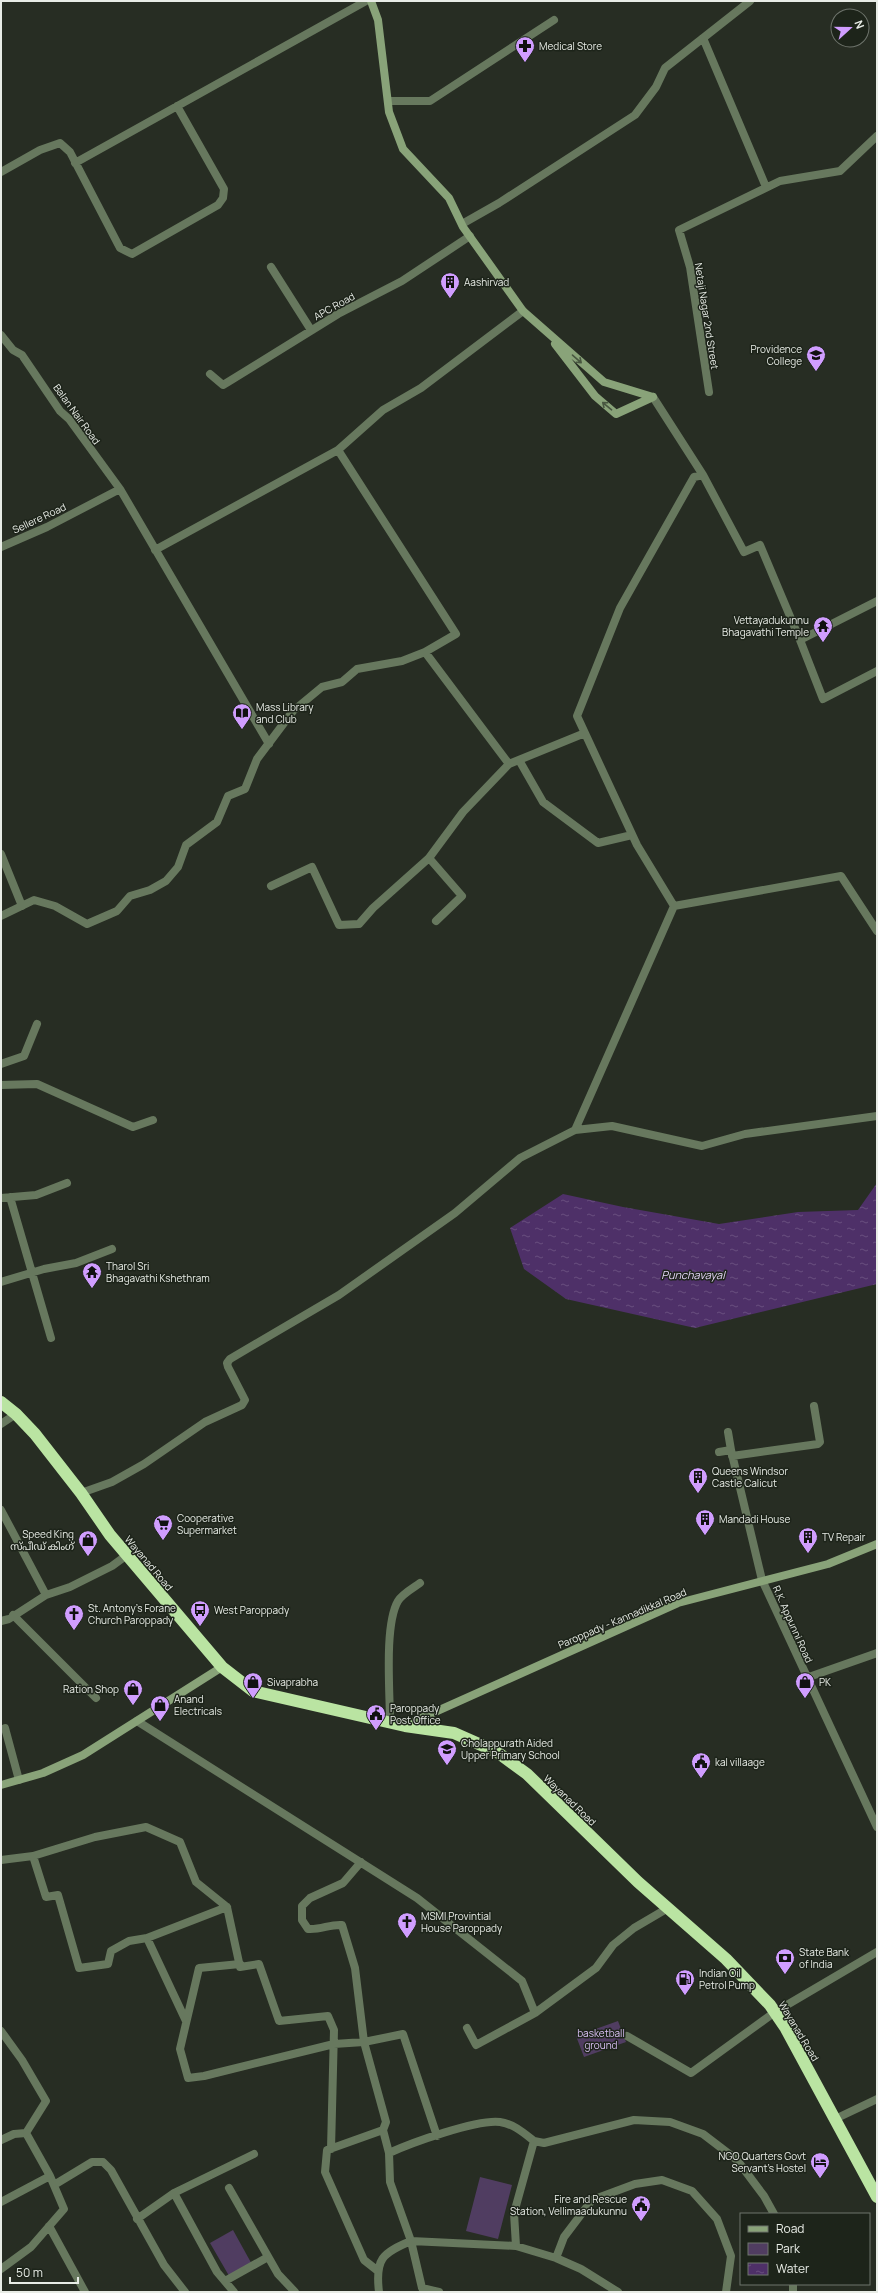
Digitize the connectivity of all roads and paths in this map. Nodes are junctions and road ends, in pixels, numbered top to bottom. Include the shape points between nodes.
1 (366, 1) edge
2 (372, 1) edge
3 (750, 1) edge
4 (554, 20) dead end
5 (703, 38) junction
6 (388, 101) junction
7 (177, 106) junction
8 (877, 136) edge
9 (76, 163) junction
10 (1, 172) edge
11 (766, 187) junction
12 (462, 224) junction
13 (470, 236) junction
14 (270, 267) dead end
15 (523, 311) junction
16 (311, 330) junction
17 (548, 333) junction
18 (1, 335) edge
19 (210, 374) dead end
20 (709, 392) dead end
21 (653, 397) junction
22 (338, 450) junction
23 (703, 475) junction
24 (120, 489) junction
25 (1, 547) edge
26 (156, 550) junction
27 (877, 600) edge
28 (800, 640) junction
29 (424, 652) junction
30 (877, 671) edge
31 (585, 733) junction
32 (269, 744) junction
33 (519, 760) junction
34 (509, 764) junction
35 (632, 835) junction
36 (1, 854) edge
37 (429, 858) junction
38 (272, 886) dead end
39 (22, 906) junction
40 (674, 906) junction
41 (1, 916) edge
42 (436, 921) dead end
43 (877, 930) edge
44 (36, 1024) dead end
45 (1, 1064) edge
46 (1, 1085) edge
47 (877, 1116) edge
48 (153, 1120) dead end
49 (575, 1130) junction
50 (67, 1183) dead end
51 (10, 1197) junction
52 (1, 1198) edge
53 (112, 1249) dead end
54 (32, 1272) junction
55 (1, 1282) edge
56 (51, 1338) dead end
57 (1, 1402) edge
58 (814, 1406) dead end
59 (16, 1414) junction
60 (1, 1424) edge
61 (728, 1432) dead end
62 (719, 1452) dead end
63 (732, 1453) junction
64 (81, 1493) junction
65 (1, 1510) edge
66 (877, 1544) edge
67 (127, 1555) junction
68 (762, 1580) junction
69 (420, 1583) dead end
70 (46, 1595) junction
71 (14, 1615) junction
72 (1, 1621) edge
73 (877, 1653) edge
74 (222, 1667) junction
75 (806, 1678) junction
76 (96, 1698) dead end
77 (137, 1721) junction
78 (390, 1722) junction
79 (405, 1726) junction
80 (5, 1728) dead end
81 (19, 1780) junction
82 (1, 1785) edge
83 (877, 1827) edge
84 (33, 1856) junction
85 (1, 1860) edge
86 (361, 1862) junction
87 (227, 1907) junction
88 (668, 1908) junction
89 (147, 1938) junction
90 (877, 1952) edge
91 (240, 1964) junction
92 (775, 2012) junction
93 (535, 2013) junction
94 (186, 2022) junction
95 (467, 2028) dead end
96 (1, 2031) edge
97 (627, 2036) dead end
98 (364, 2042) junction
99 (334, 2044) junction
100 (877, 2099) edge
101 (835, 2118) junction
102 (383, 2130) junction
103 (26, 2133) junction
104 (437, 2136) junction
105 (1, 2140) edge
106 (534, 2141) junction
107 (331, 2149) junction
108 (389, 2153) junction
109 (254, 2154) dead end
110 (50, 2176) junction
111 (54, 2185) junction
112 (229, 2188) dead end
113 (174, 2193) junction
114 (877, 2197) edge
115 (1, 2202) edge
116 (773, 2213) edge
117 (136, 2219) junction
118 (49, 2226) junction
119 (411, 2241) junction
120 (516, 2246) junction
121 (268, 2257) junction
122 (556, 2258) junction
123 (1, 2269) edge
124 (378, 2271) junction
125 (225, 2281) junction
126 (85, 2292) edge
127 (185, 2292) edge
128 (234, 2292) edge
129 (295, 2292) edge
130 (379, 2292) edge
131 (438, 2292) edge
132 (618, 2292) edge
133 (726, 2292) edge

1 - 7 street
2 - 6 main road via 378,20
3 - 5 street
4 - 6 street via 430,101
5 - 11 street
5 - 12 street via 665,68 656,87 635,115
6 - 12 main road via 389,112 403,148 449,198
7 - 9 street
7 - 9 street via 224,189 223,198 218,206 132,254 120,248
8 - 11 street, Netaji Nagar 2nd Street via 840,171 780,181
9 - 10 street via 70,152 60,143 40,150
11 - 20 street, Netaji Nagar 2nd Street via 679,230 690,267
12 - 13 main road
13 - 15 main road
13 - 16 street, APC Road via 402,281
14 - 16 street
15 - 17 main road
15 - 22 street via 421,388 382,410
16 - 19 street, APC Road via 223,385
17 -> 21 main road via 604,382
21 -> 17 main road via 616,414 595,396
18 - 24 street, Balan Nair Road via 13,350 22,356 60,411 69,419
21 - 23 street
22 - 26 street
22 - 29 street via 456,634
23 - 28 street via 744,552 760,545
23 - 31 street via 694,477 620,608 577,716
24 - 25 street, Sellere Road
24 - 26 street, Balan Nair Road
26 - 32 street, Balan Nair Road
27 - 28 street
28 - 30 street via 823,699
29 - 32 street via 402,661 357,669 342,682 322,687 293,710
29 - 34 street
31 - 33 street
31 - 35 street
32 - 39 street via 257,759 245,789 228,796 217,822 186,845 178,867 166,881 150,890 130,896 117,911 86,924 56,906 34,900
33 - 34 street
33 - 35 street via 544,802 598,844
34 - 37 street via 463,812
35 - 40 street
36 - 39 street
37 - 38 street via 373,908 359,924 340,925 312,867
37 - 42 street via 462,896
39 - 41 street
40 - 43 street via 841,876
40 - 49 street
44 - 45 street via 24,1056
46 - 48 street via 37,1084 133,1127
47 - 49 street via 745,1134 702,1146 612,1126
49 - 64 street via 520,1158 454,1213 339,1295 230,1359 228,1367 245,1400 242,1405 205,1422 144,1464 112,1482
50 - 51 street via 36,1195
51 - 52 street
51 - 54 street
53 - 54 street via 76,1264
54 - 55 street
54 - 56 street
57 - 59 highway, Wayanad Road
58 - 63 street via 820,1442 818,1444
59 - 60 street
59 - 64 highway, Wayanad Road
61 - 63 street, R.K. Appunni Road
62 - 63 street
63 - 68 street, R.K. Appunni Road
64 - 67 highway, Wayanad Road
65 - 70 street
66 - 68 main road, Paroppady - Kannadikkal Road via 828,1564
67 - 70 street via 90,1578
67 - 74 highway, Wayanad Road
68 - 75 street, R.K. Appunni Road
68 - 79 main road, Paroppady - Kannadikkal Road via 678,1603
69 - 78 street via 398,1600 393,1615 390,1646
70 - 71 street
71 - 72 street
71 - 76 street
73 - 75 street
74 - 77 main road
74 - 78 highway, Wayanad Road via 253,1691
75 - 83 street, R.K. Appunni Road
77 - 81 main road via 83,1755 43,1773
77 - 86 street
78 - 79 highway, Wayanad Road
79 - 88 highway, Wayanad Road via 454,1733 497,1752 527,1774
80 - 81 street
81 - 82 main road
84 - 85 street
84 - 87 street via 95,1837 146,1827 180,1842 196,1882
84 - 89 street via 46,1897 58,1894 79,1968 108,1964 111,1951 129,1941
86 - 93 street via 417,1898 522,1981
86 - 98 street via 343,1883 310,1898 302,1906 302,1920 308,1929 318,1930 334,1924 342,1926 355,1968
87 - 89 street
87 - 91 street
88 - 92 highway, Wayanad Road via 726,1959
88 - 93 street via 634,1928 613,1945 596,1968
89 - 94 street
90 - 92 street
91 - 94 street via 199,1968
91 - 99 street via 259,1964 279,2021 328,2016 334,2030
92 - 97 street via 691,2073
92 - 101 highway, Wayanad Road
93 - 95 street via 476,2045
94 - 99 street via 180,2049 188,2078
96 - 103 street via 46,2101
98 - 99 street
98 - 102 street via 386,2122
98 - 104 street via 403,2034
99 - 107 street
100 - 101 street
101 - 114 highway, Wayanad Road
102 - 107 street
102 - 108 street
103 - 105 street via 14,2134
103 - 110 street
104 - 106 street via 481,2122 500,2122 514,2126
104 - 108 street
106 - 116 street via 544,2143 634,2120 670,2122 702,2134 737,2160
106 - 120 street via 514,2213
107 - 124 street via 327,2150 325,2172 364,2260
108 - 119 street via 390,2182
109 - 113 street
110 - 111 street
110 - 115 street
111 - 117 street via 92,2162 103,2162 111,2170
111 - 118 street via 64,2209
112 - 121 street
113 - 117 street
113 - 125 street via 217,2272
117 - 127 street via 164,2265
118 - 123 street via 31,2247
118 - 126 street
119 - 120 street
119 - 124 street via 389,2250
119 - 131 street via 422,2288
120 - 122 street
121 - 125 street
121 - 129 street via 278,2274
122 - 132 street via 581,2269
122 - 133 street via 564,2237 592,2200 635,2184 662,2180 692,2191 716,2219 731,2256
124 - 130 street
125 - 128 street

